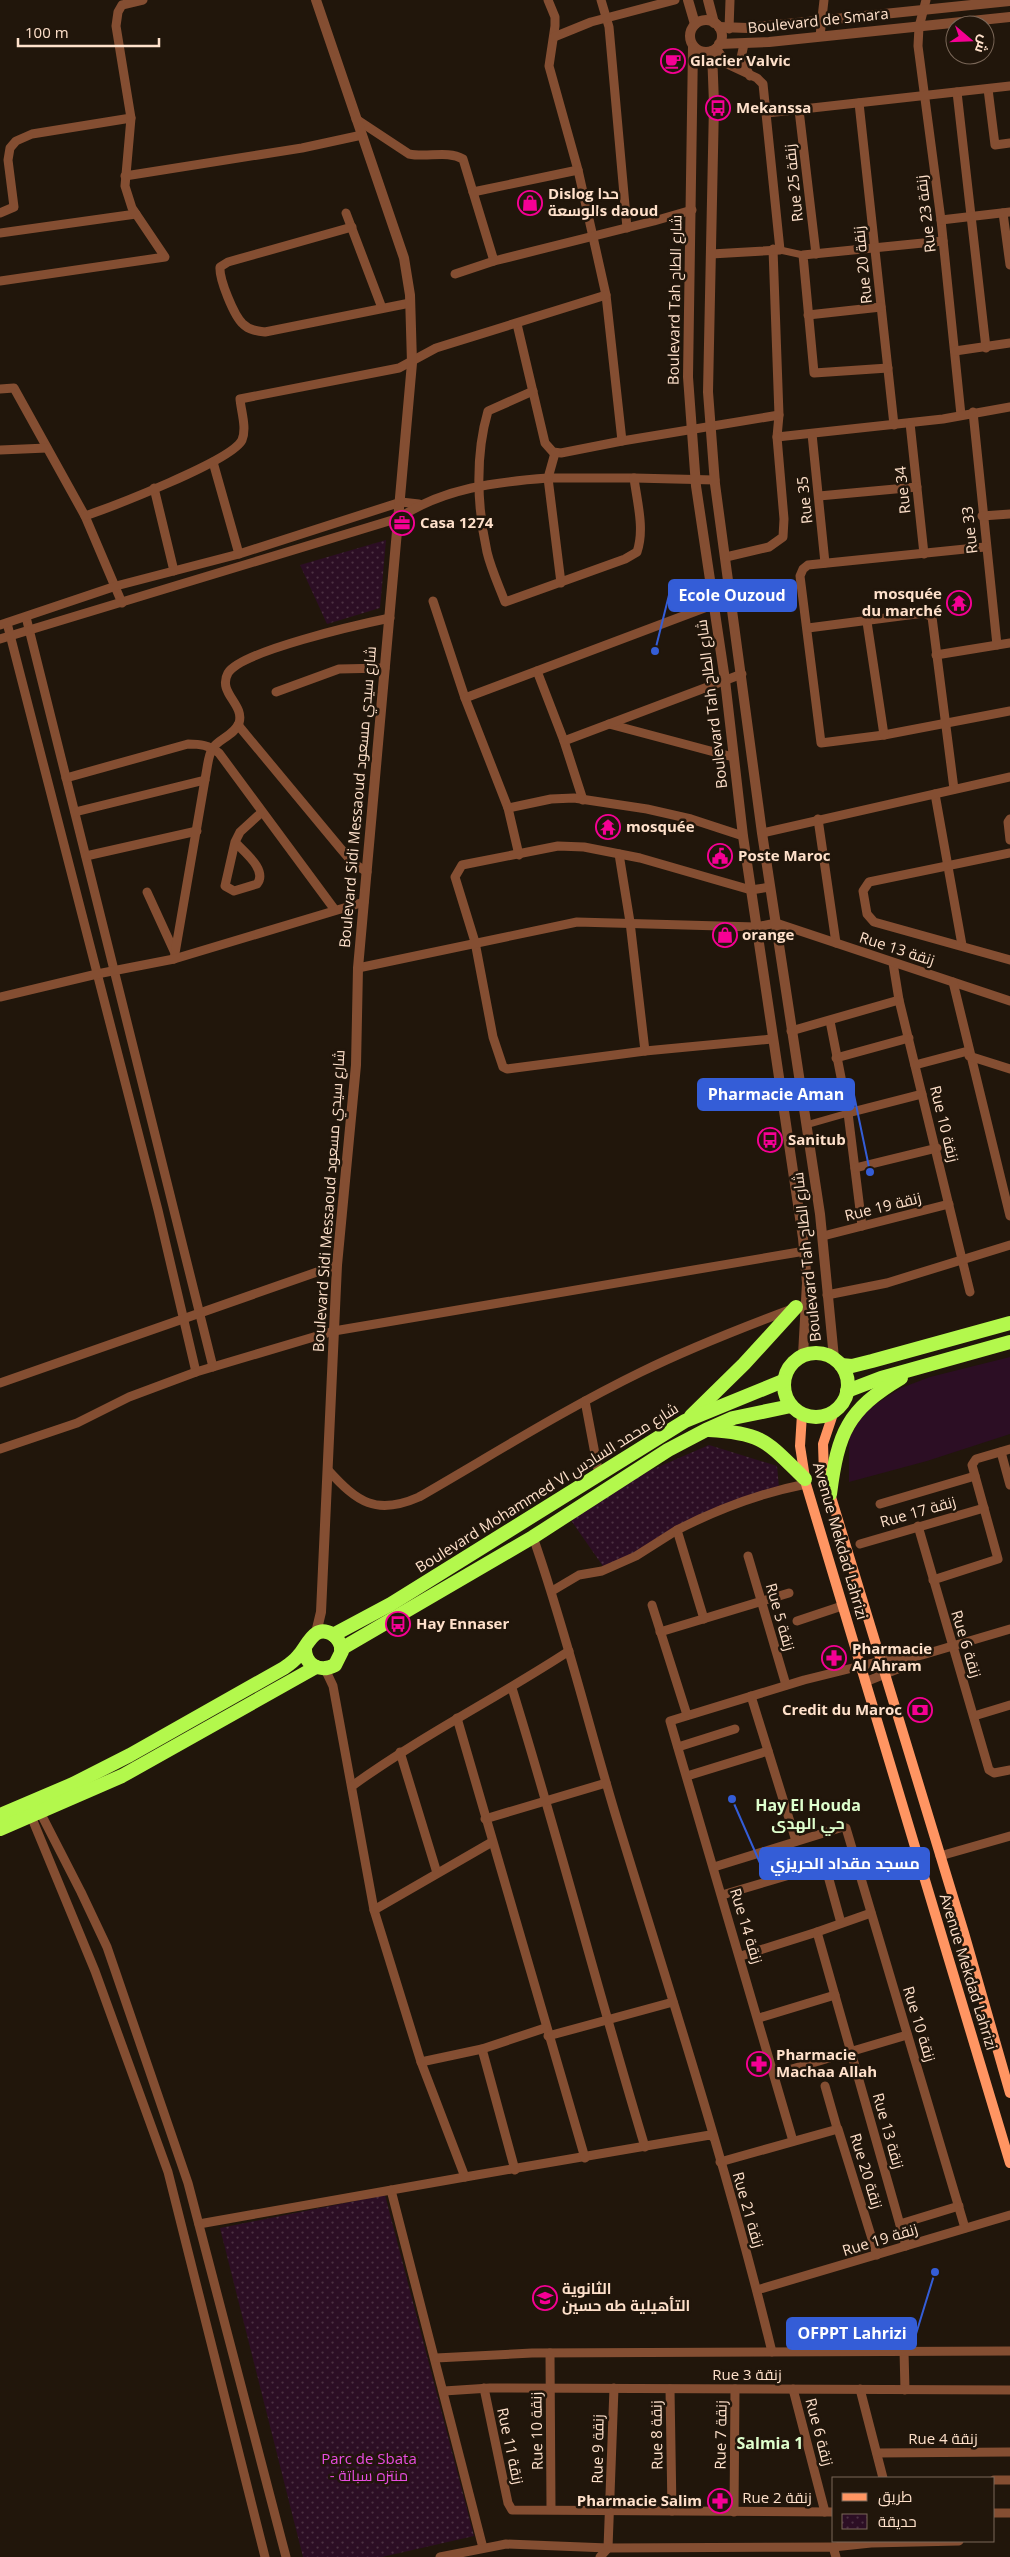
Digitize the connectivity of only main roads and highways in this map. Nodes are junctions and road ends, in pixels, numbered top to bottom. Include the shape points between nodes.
1 (802, 1305) road end
2 (1010, 1322) edge
3 (1010, 1342) edge
4 (838, 1362) junction
5 (917, 1369) junction
6 (784, 1381) junction
7 (847, 1392) junction
8 (796, 1410) junction
9 (834, 1411) junction
10 (686, 1421) junction
11 (706, 1430) junction
12 (806, 1482) junction
13 (830, 1494) junction
14 (326, 1634) junction
15 (305, 1647) junction
16 (341, 1649) junction
17 (325, 1667) junction
18 (0, 1815) edge
19 (0, 1829) edge
20 (1010, 2093) edge
21 (1010, 2163) edge

1 - 10 highway
2 - 4 highway via 852,1366
3 - 5 highway
4 - 6 highway via 821,1353 803,1355 790,1365
4 - 7 highway via 846,1375
5 - 7 highway via 881,1378
5 - 13 highway via 874,1395 852,1417 838,1446
6 - 8 highway via 786,1399
6 - 10 highway, Boulevard Mohammed VI شارع محمد السادس
7 - 9 highway
8 - 9 highway via 820,1417
8 - 11 highway via 733,1418
8 - 12 main road, Avenue Mekdad Lahrizi
9 - 13 main road, Avenue Mekdad Lahrizi via 822,1453
10 - 14 highway, Boulevard Mohammed VI شارع محمد السادس via 391,1604
11 - 12 highway via 735,1431 755,1436 774,1448
11 - 16 highway via 668,1450 533,1537
12 - 21 main road, Avenue Mekdad Lahrizi
13 - 20 main road, Avenue Mekdad Lahrizi
14 - 15 highway, Boulevard Mohammed VI شارع محمد السادس via 307,1642
14 - 16 highway
15 - 17 highway via 307,1659
15 - 18 highway, Boulevard Mohammed VI شارع محمد السادس via 284,1668 130,1755
16 - 17 highway via 340,1657
17 - 19 highway via 122,1776

